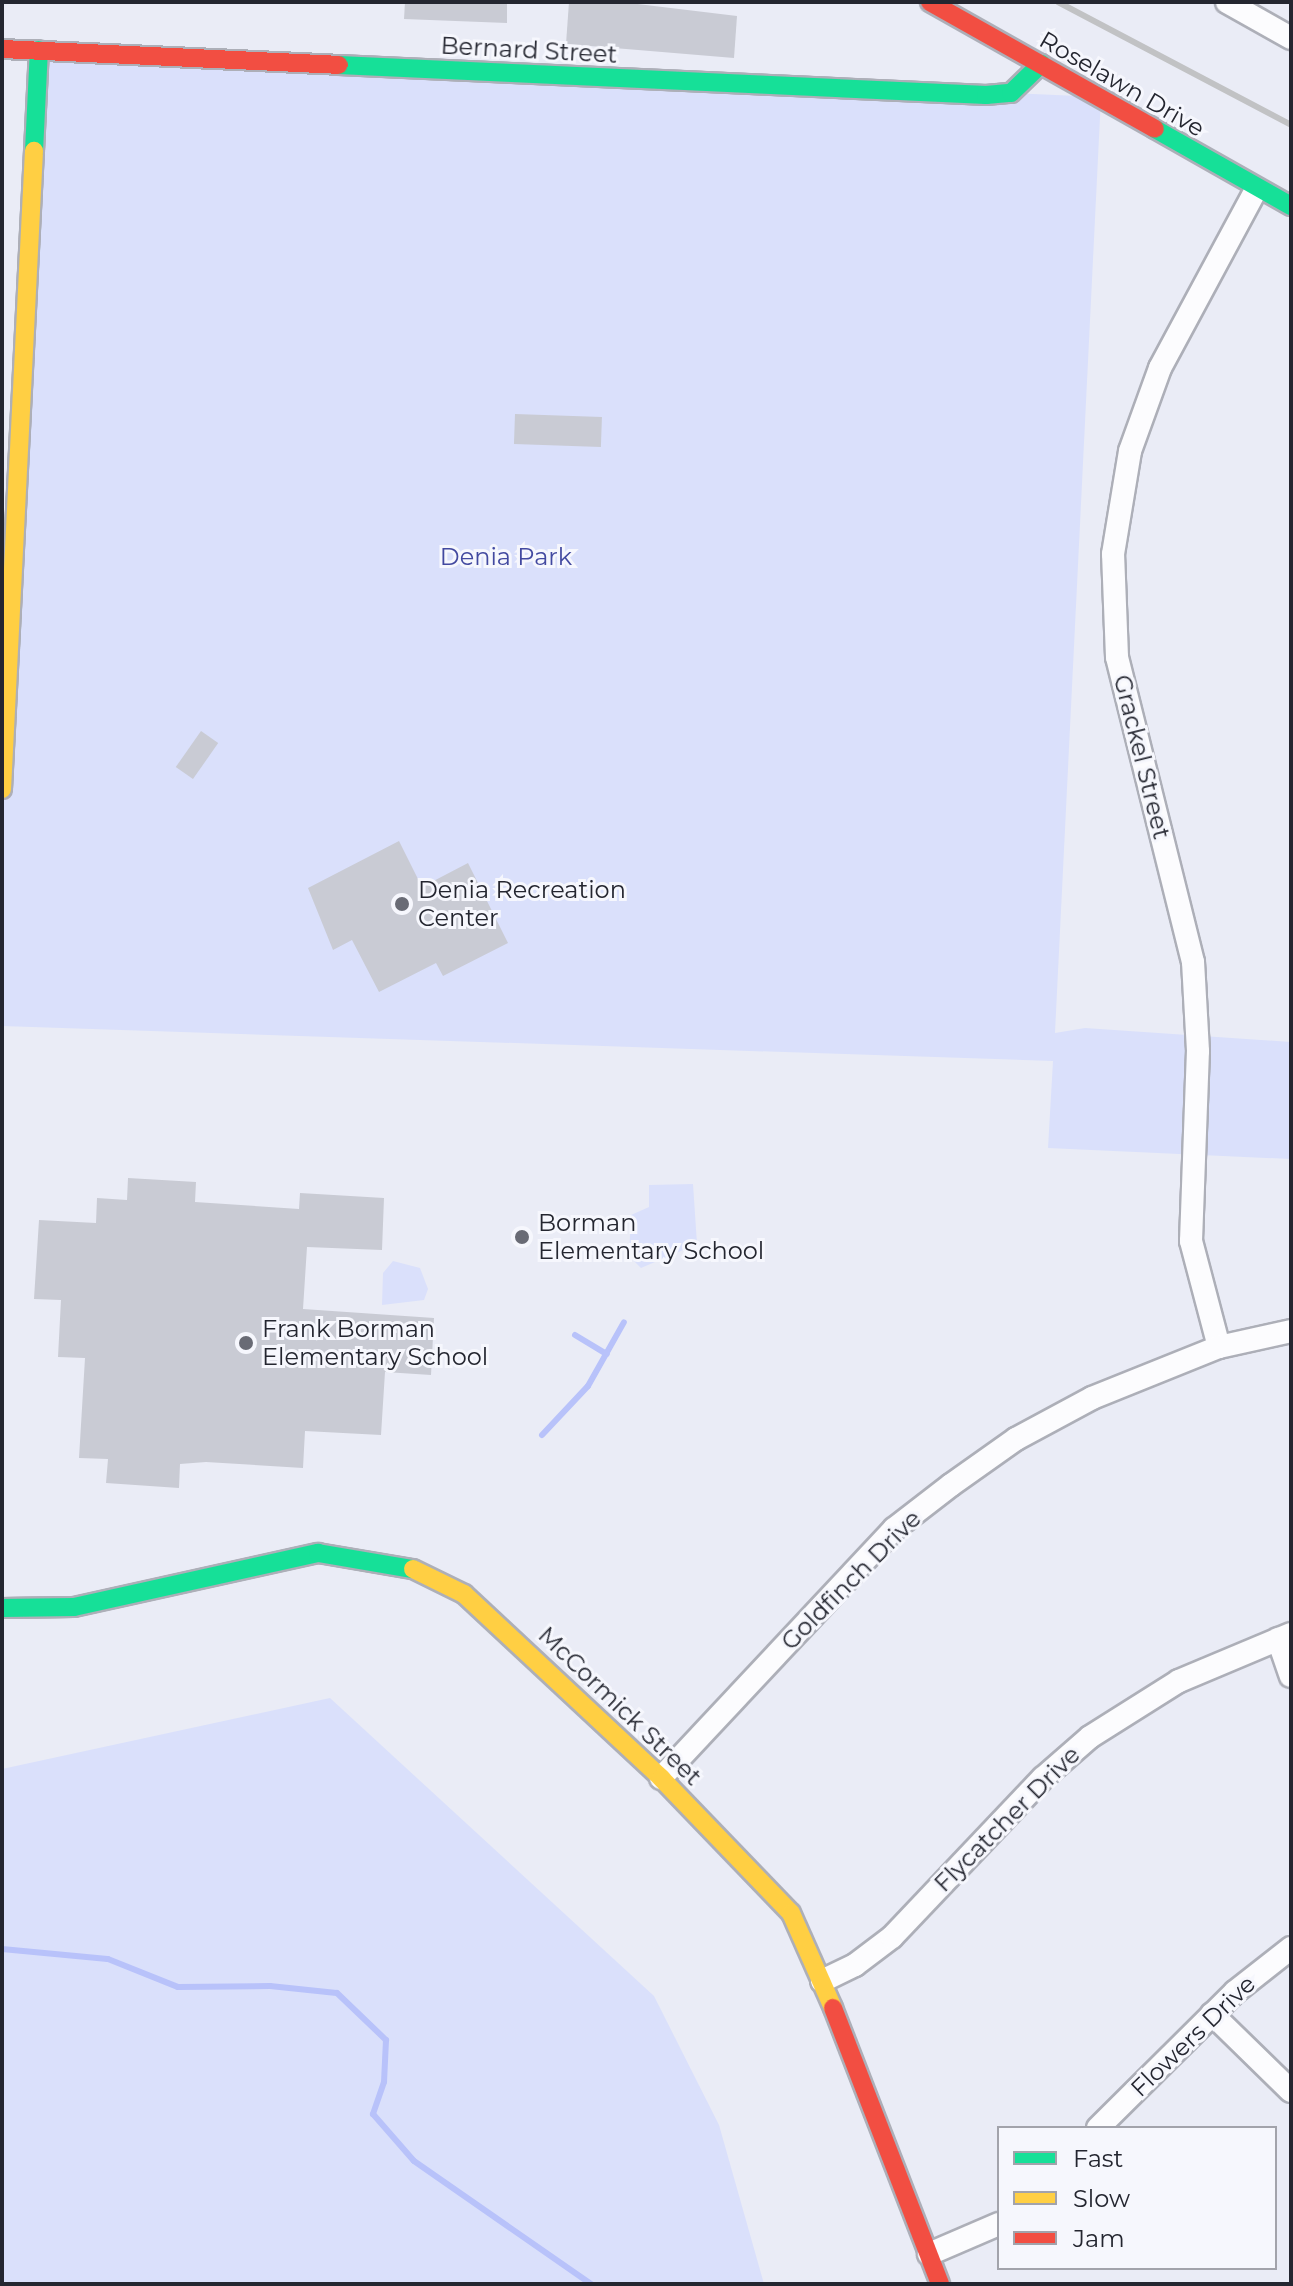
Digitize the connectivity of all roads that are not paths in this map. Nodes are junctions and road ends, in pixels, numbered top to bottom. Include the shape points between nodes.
1 (930, 2) edge
2 (1227, 2) edge
3 (1291, 38) edge
4 (2, 49) edge
5 (39, 50) junction
6 (1041, 64) junction
7 (1256, 190) junction
8 (1291, 206) edge
9 (12, 433) edge
10 (3, 747) edge
11 (2, 789) edge
12 (1291, 1331) edge
13 (1219, 1347) junction
14 (2, 1608) edge
15 (1284, 1636) edge
16 (1291, 1676) edge
17 (661, 1778) junction
18 (1291, 1948) edge
19 (822, 1981) junction
20 (1212, 2014) junction
21 (1291, 2091) edge
22 (1100, 2126) edge
23 (997, 2225) edge
24 (929, 2254) junction
25 (940, 2284) edge

1 - 6 street, Roselawn Drive
2 - 3 street
4 - 5 street, Bernard Street
5 - 6 street, Bernard Street via 986,95 1011,93
5 - 9 street
6 - 7 street, Roselawn Drive
7 - 8 street, Roselawn Drive
7 - 13 street, Grackel Street via 1160,368 1130,451 1113,554 1117,657 1193,962 1198,1051 1191,1241
9 - 10 street
10 - 11 street
12 - 13 street, Goldfinch Drive
13 - 17 street, Goldfinch Drive via 1105,1392 1016,1439 905,1520
14 - 17 street, McCormick Street via 74,1607 318,1553 405,1565 490,1614
15 - 16 street
15 - 19 street, Flycatcher Drive via 1179,1681 1090,1737 1043,1778 892,1937 855,1965
17 - 19 street, McCormick Street via 774,1893 804,1935
18 - 20 street, Flowers Drive
19 - 24 street, McCormick Street
20 - 21 street
20 - 22 street, Flowers Drive
23 - 24 street
24 - 25 street, McCormick Street

